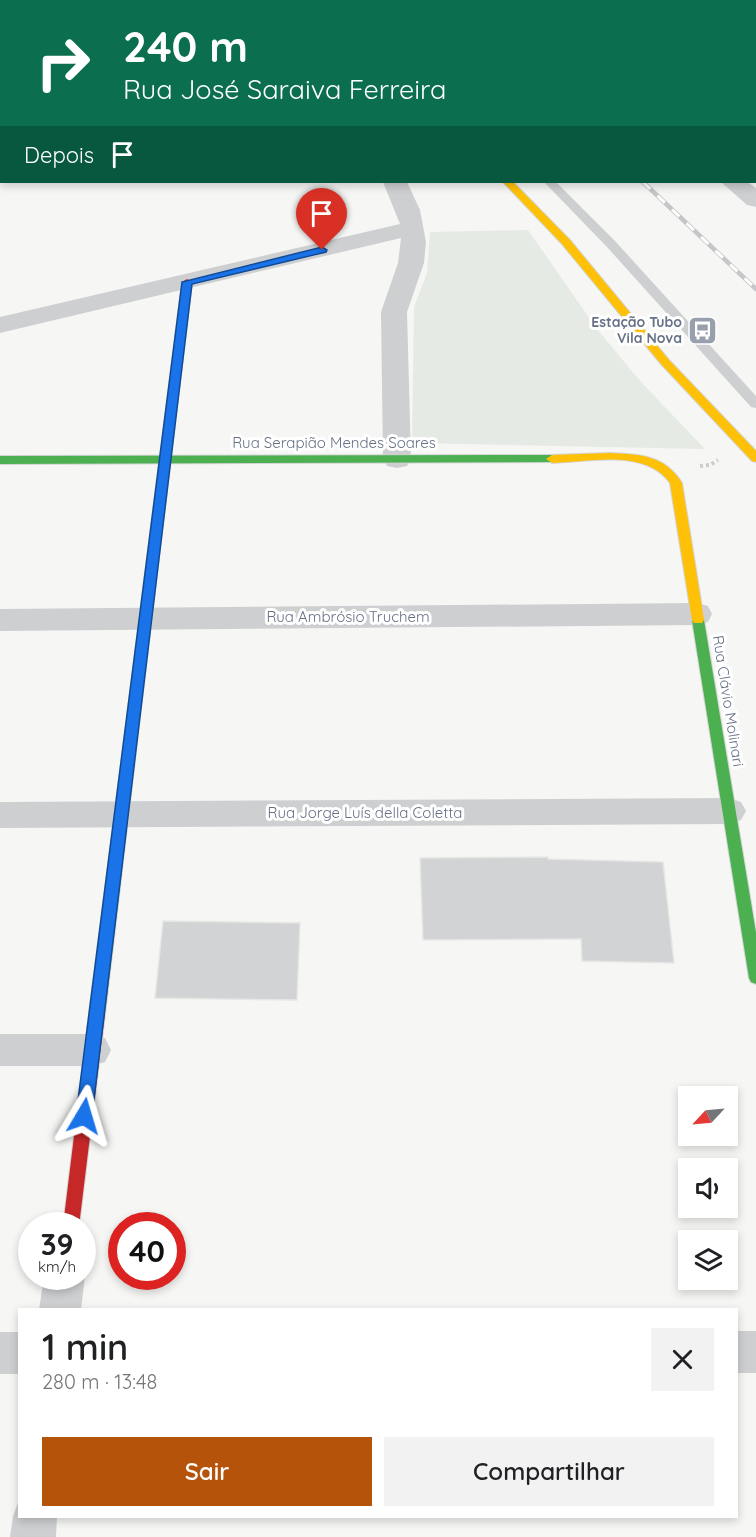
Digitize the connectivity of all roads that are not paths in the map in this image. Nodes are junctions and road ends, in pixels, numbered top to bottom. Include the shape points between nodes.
1 (395, 183) edge
2 (509, 183) edge
3 (551, 183) edge
4 (734, 183) edge
5 (756, 200) edge
6 (413, 228) junction
7 (187, 282) junction
8 (0, 326) edge
9 (756, 405) edge
10 (756, 458) edge
11 (397, 459) junction
12 (0, 460) edge
13 (165, 460) junction
14 (666, 468) joint
15 (697, 614) junction
16 (145, 619) junction
17 (0, 620) edge
18 (729, 811) junction
19 (0, 815) edge
20 (121, 815) junction
21 (756, 978) edge
22 (0, 1050) edge
23 (93, 1050) junction
24 (73, 1212) edge
25 (62, 1290) edge
26 (60, 1308) edge
27 (738, 1352) edge
28 (756, 1352) edge
29 (0, 1353) edge
30 (18, 1353) edge
31 (35, 1518) edge
32 (33, 1537) edge

1 - 6 street
2 - 10 street via 566,242 665,362
3 - 9 lane
4 - 5 street
6 - 7 street
6 - 11 street via 412,261 394,312
7 - 8 street
7 - 13 street
11 - 13 street, Rua Serapião Mendes Soares
11 - 14 street, Rua Serapião Mendes Soares via 642,459
12 - 13 street, Rua Serapião Mendes Soares
13 - 16 street
14 - 15 street, Rua Clávio Molinari via 676,483
15 - 16 street, Rua Ambrósio Truchem
15 - 18 street, Rua Clávio Molinari
16 - 17 street, Rua Ambrósio Truchem
16 - 20 street
18 - 20 street, Rua Jorge Luís della Coletta
18 - 21 street, Rua Clávio Molinari
19 - 20 street, Rua Jorge Luís della Coletta
20 - 23 street
22 - 23 street
23 - 24 street
25 - 26 street
27 - 28 street
29 - 30 street
31 - 32 street

